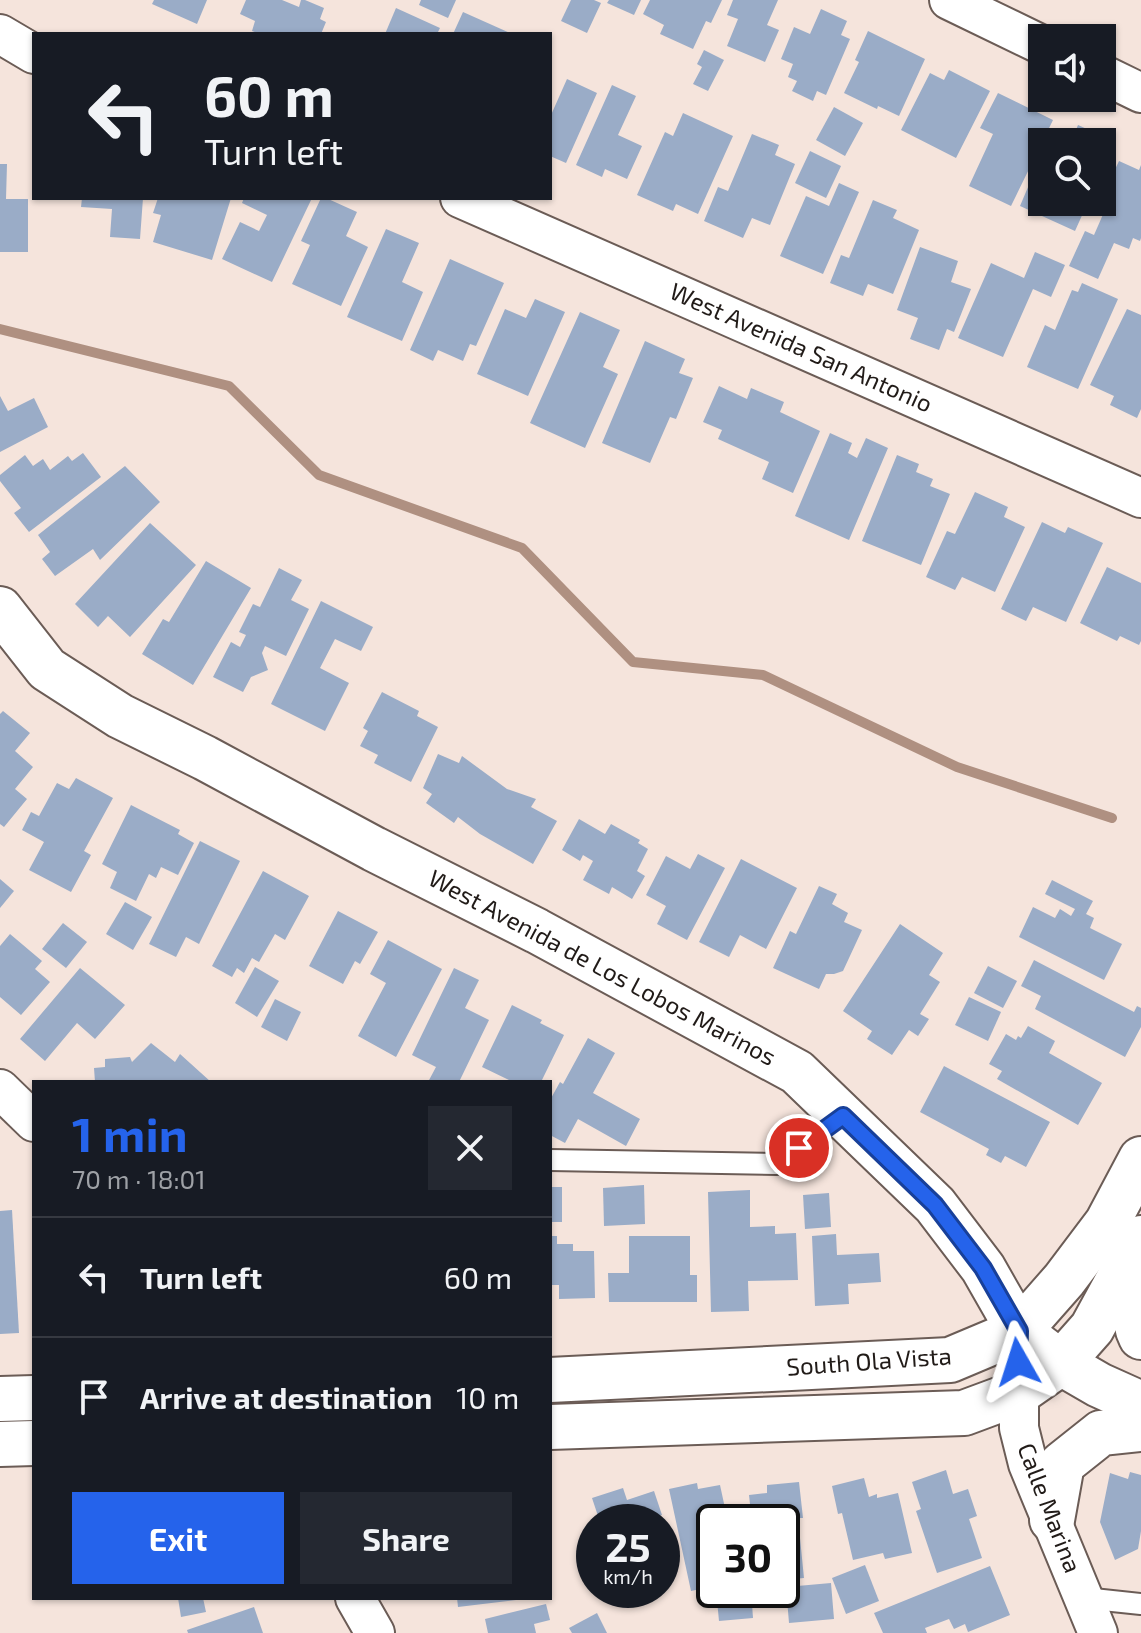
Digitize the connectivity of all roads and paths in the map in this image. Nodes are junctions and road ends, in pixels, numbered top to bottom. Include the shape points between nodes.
1 (949, 0) edge
2 (0, 34) edge
3 (1028, 38) edge
4 (32, 53) edge
5 (1116, 81) edge
6 (1141, 93) edge
7 (465, 200) edge
8 (1141, 498) edge
9 (0, 609) edge
10 (0, 1089) edge
11 (843, 1116) junction
12 (32, 1120) edge
13 (1141, 1159) edge
14 (552, 1160) edge
15 (1133, 1253) edge
16 (1019, 1331) junction
17 (1141, 1337) edge
18 (1061, 1363) junction
19 (552, 1380) edge
20 (1018, 1393) junction
21 (32, 1398) edge
22 (0, 1399) edge
23 (1141, 1404) edge
24 (552, 1427) edge
25 (1141, 1429) edge
26 (32, 1443) edge
27 (0, 1444) edge
28 (1052, 1520) junction
29 (1084, 1598) junction
30 (356, 1600) edge
31 (1141, 1604) edge
32 (375, 1633) edge
33 (1098, 1633) edge

1 - 3 street
2 - 4 street
5 - 6 street
7 - 8 street, West Avenida San Antonio
9 - 11 street, West Avenida de Los Lobos Marinos via 47,669 120,716 783,1064
10 - 12 street
11 - 14 lane via 777,1164
11 - 16 street, West Avenida de Los Lobos Marinos via 935,1205 983,1268
13 - 16 street, South Ola Vista via 1107,1223
15 - 17 street
15 - 18 street via 1092,1328
16 - 18 street, West Avenida de Los Lobos Marinos
16 - 19 street, South Ola Vista via 950,1360
16 - 20 street, Calle Marina
18 - 20 street
18 - 23 street, West Avenida de Los Lobos Marinos
20 - 24 street via 964,1413
20 - 28 street, Calle Marina via 1028,1464
21 - 22 street
25 - 28 street via 1101,1433 1062,1464
26 - 27 street
28 - 29 street, Calle Marina
29 - 31 lane
29 - 33 street, Calle Marina
30 - 32 street

